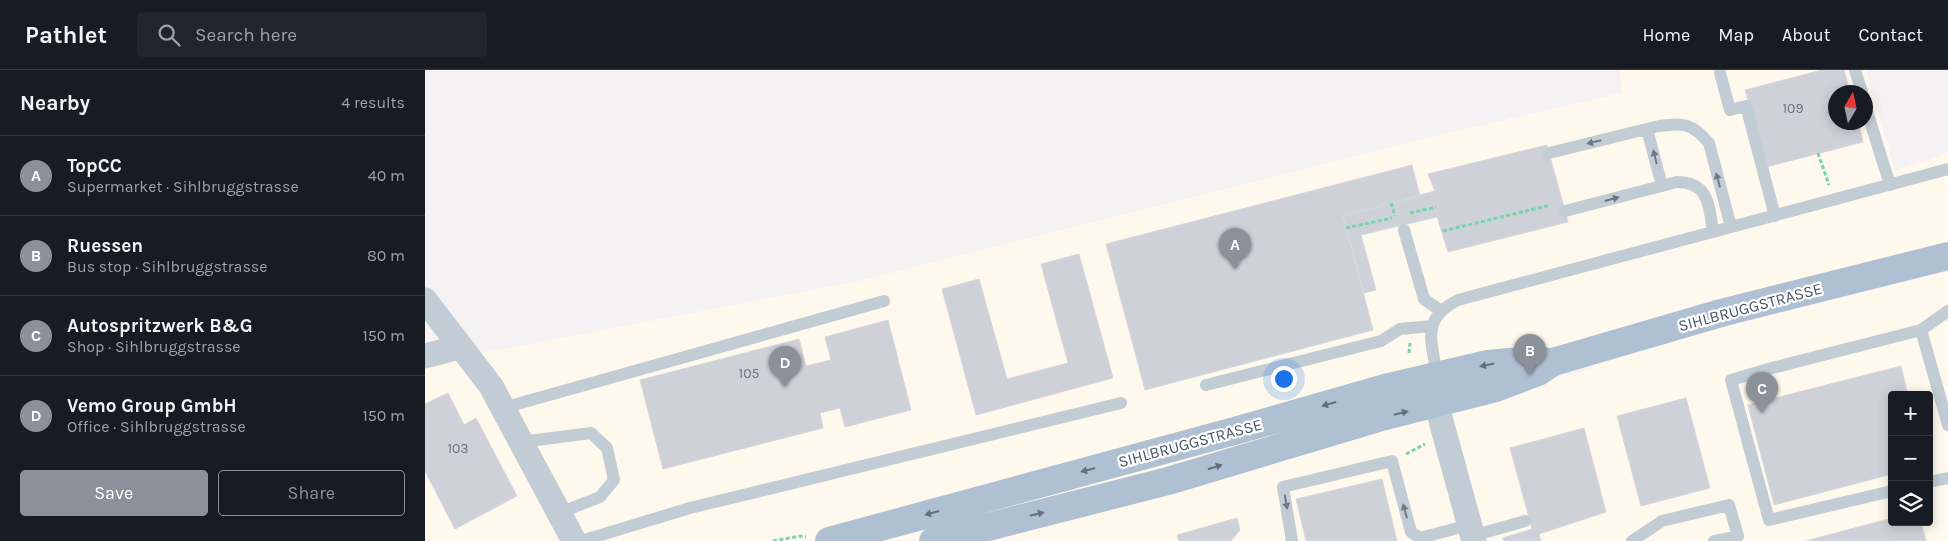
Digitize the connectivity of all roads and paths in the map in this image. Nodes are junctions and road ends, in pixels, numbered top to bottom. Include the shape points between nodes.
1 (1855, 70) edge
2 (1720, 74) dead end
3 (1860, 85) edge
4 (1647, 129) junction
5 (1873, 130) edge
6 (1549, 153) dead end
7 (1819, 154) dead end
8 (1948, 169) edge
9 (1890, 185) junction
10 (1662, 186) junction
11 (1833, 200) junction
12 (1391, 203) dead end
13 (1553, 204) dead end
14 (1565, 212) dead end
15 (1775, 216) junction
16 (1395, 217) dead end
17 (1731, 227) junction
18 (1404, 230) dead end
19 (1443, 231) dead end
20 (1713, 232) junction
21 (1948, 256) edge
22 (425, 300) edge
23 (884, 301) dead end
24 (1441, 310) junction
25 (1948, 311) edge
26 (1432, 326) junction
27 (1412, 328) junction
28 (1921, 330) junction
29 (460, 347) junction
30 (1409, 353) dead end
31 (425, 356) edge
32 (1553, 362) junction
33 (1437, 376) junction
34 (1206, 385) dead end
35 (1121, 403) dead end
36 (1437, 404) junction
37 (503, 408) junction
38 (1948, 425) edge
39 (521, 442) junction
40 (1948, 478) edge
41 (1933, 481) edge
42 (1888, 492) edge
43 (559, 513) junction
44 (1525, 522) dead end
45 (1472, 534) edge
46 (1292, 540) edge
47 (574, 541) edge
48 (581, 541) edge
49 (773, 541) edge
50 (830, 541) edge
51 (933, 541) edge
52 (1633, 541) edge
53 (1714, 541) edge

1 - 3 lane
2 - 15 lane via 1730,110 1746,106
4 -> 6 lane
10 -> 4 lane
17 -> 4 lane via 1709,143 1701,133 1684,124
5 - 9 lane
7 - 11 path
8 - 9 lane
9 - 11 lane
14 -> 10 lane
10 - 20 lane via 1686,182 1701,188
11 - 15 lane
12 - 16 path
13 - 19 path
15 - 17 lane
17 - 20 lane
18 - 24 lane via 1424,299
20 - 24 lane via 1458,300
21 - 32 main road, SIHLBRUGGSTRASSE via 1721,313
22 - 29 street
23 - 37 lane
24 - 26 lane
25 - 28 lane
26 - 27 lane
26 - 33 lane via 1430,339
27 - 30 path
27 - 34 lane via 1400,329 1381,340
28 - 38 lane
28 - 42 lane via 1731,380 1769,520
29 - 31 street
29 - 37 street via 491,386
32 -> 33 main road, SIHLBRUGGSTRASSE via 1529,360 1488,364
32 - 36 main road, SIHLBRUGGSTRASSE via 1538,372 1496,388
33 - 36 street
33 -> 50 main road, SIHLBRUGGSTRASSE
35 - 48 lane via 690,508
36 - 45 street
51 -> 36 main road, SIHLBRUGGSTRASSE via 1169,481
37 - 39 street
39 - 43 street
39 - 43 lane via 591,433 607,448 614,480 600,497
40 - 41 lane
43 - 47 street
44 - 45 lane
45 -> 46 lane via 1420,538 1411,532 1392,461 1283,487
49 - 50 path via 800,536
52 - 53 lane via 1663,521 1729,506 1738,536

